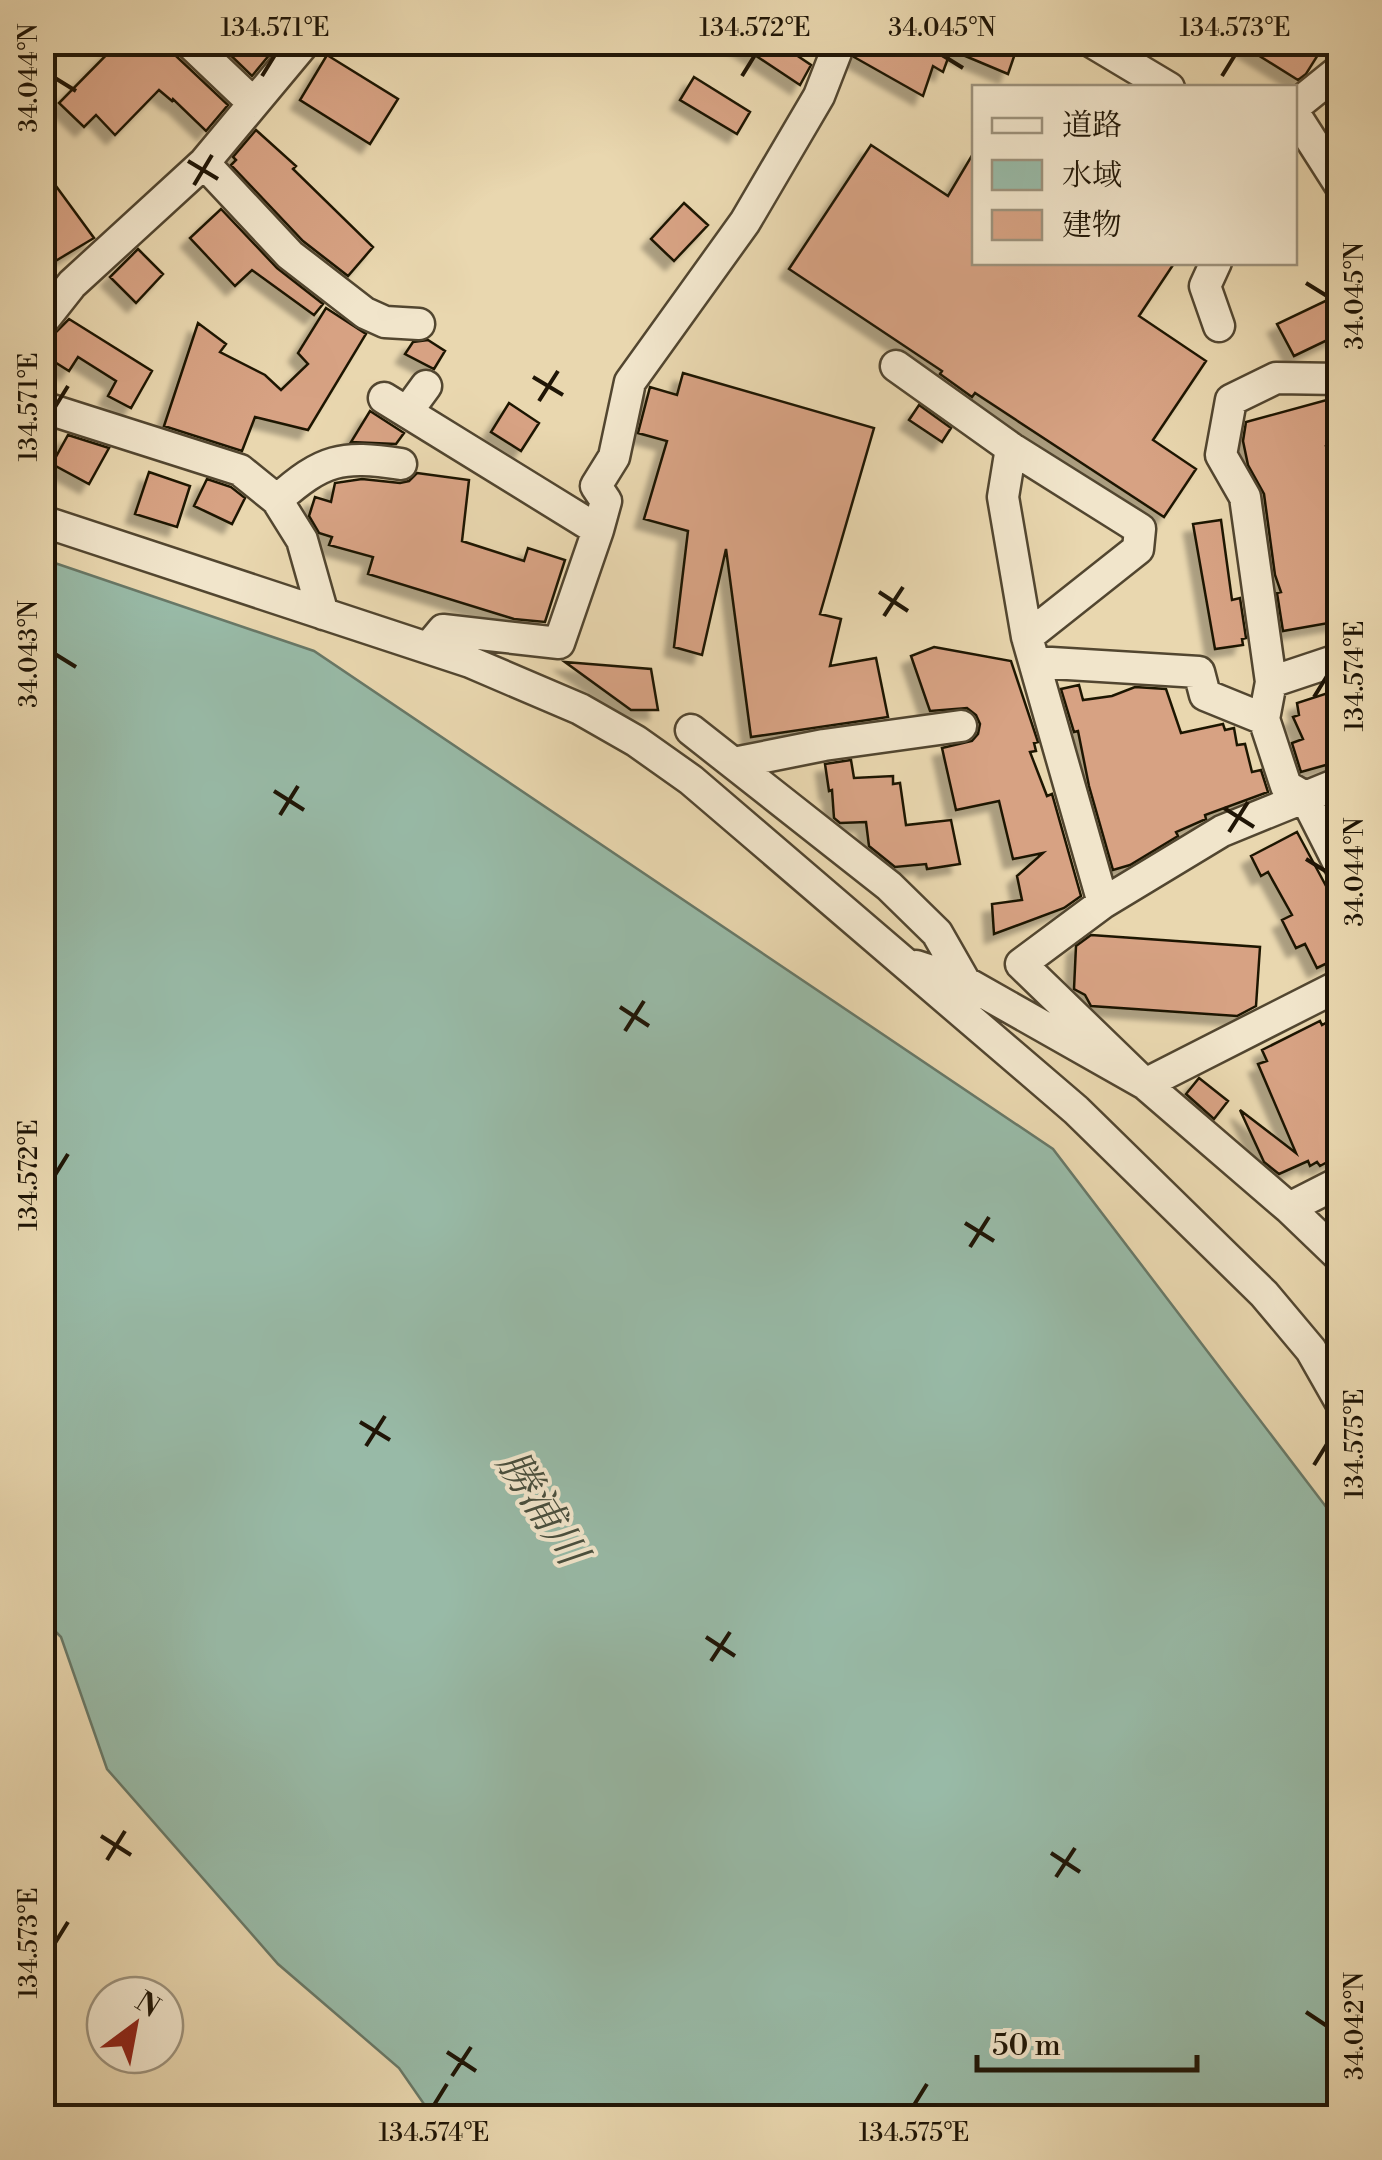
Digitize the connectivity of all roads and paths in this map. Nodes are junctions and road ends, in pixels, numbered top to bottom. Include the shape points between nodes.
1 (189, 42) edge
2 (305, 42) edge
3 (840, 42) edge
4 (1092, 42) edge
5 (1340, 70) edge
6 (1164, 85) edge
7 (252, 102) junction
8 (1297, 107) edge
9 (1297, 115) edge
10 (204, 163) junction
11 (1340, 185) edge
12 (1215, 265) edge
13 (42, 322) edge
14 (418, 324) dead end
15 (1219, 326) dead end
16 (896, 366) dead end
17 (1340, 379) edge
18 (426, 386) dead end
19 (42, 407) edge
20 (1011, 448) junction
21 (401, 464) dead end
22 (276, 500) junction
23 (42, 522) edge
24 (598, 530) junction
25 (323, 614) junction
26 (428, 648) junction
27 (1031, 649) junction
28 (1340, 659) edge
29 (1271, 682) junction
30 (1264, 719) junction
31 (961, 726) dead end
32 (690, 730) dead end
33 (734, 763) junction
34 (1340, 782) edge
35 (1305, 797) junction
36 (1340, 866) edge
37 (1103, 903) junction
38 (904, 962) junction
39 (965, 982) junction
40 (1340, 985) edge
41 (1145, 1084) junction
42 (1340, 1182) edge
43 (1288, 1208) junction
44 (1340, 1256) edge
45 (1340, 1401) edge

1 - 7 street
2 - 7 street
3 - 24 street via 818,96 745,222 630,382 614,457 596,486 606,501
4 - 6 street
5 - 8 street
7 - 10 street
9 - 11 street
10 - 13 street via 72,284
10 - 14 street via 290,255 365,313
12 - 15 street via 1205,286
16 - 20 street
17 - 29 street via 1276,378 1231,400 1222,455 1244,497
18 - 24 street via 395,405 528,474
19 - 22 street via 240,470
20 - 27 street via 1003,496
20 - 27 street via 1140,528 1138,549
21 - 22 street via 356,457 329,463
22 - 25 street via 302,540
23 - 25 street
24 - 26 street via 559,643 443,630
25 - 26 street
26 - 38 street via 580,709 636,742 691,780
27 - 30 street via 1198,672 1205,695
27 - 37 street
28 - 29 street
29 - 30 street
30 - 35 street via 1286,786
31 - 33 street
32 - 33 street
33 - 39 street via 889,886 937,933
34 - 35 street
35 - 36 street
35 - 37 street via 1222,831
37 - 41 street via 1021,964
38 - 39 street
38 - 45 street via 1076,1110 1264,1294 1311,1350
39 - 41 street
40 - 41 street
41 - 43 street
42 - 43 street
43 - 44 street

